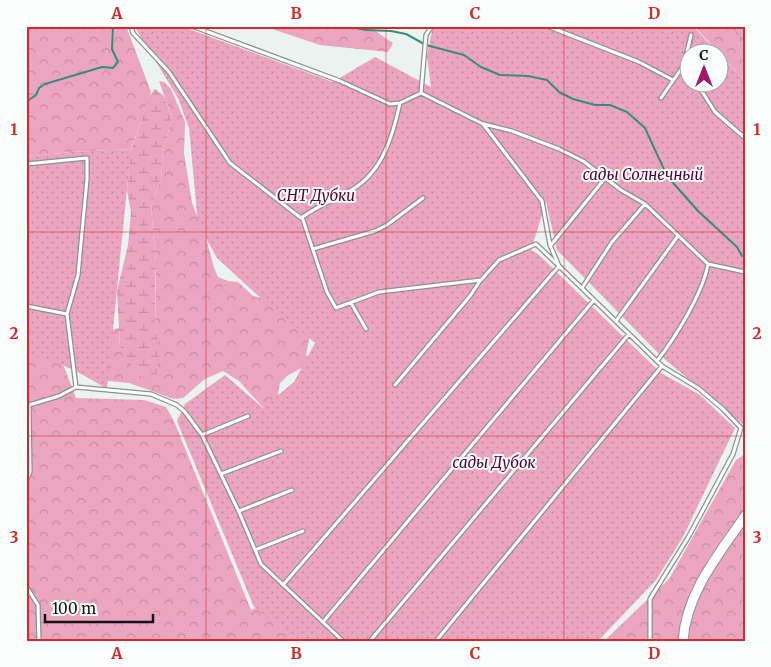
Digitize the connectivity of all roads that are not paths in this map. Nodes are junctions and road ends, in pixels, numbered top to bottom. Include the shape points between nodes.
1 (131, 26) edge
2 (192, 26) edge
3 (432, 26) edge
4 (547, 26) edge
5 (691, 35) dead end
6 (689, 42) edge
7 (678, 73) edge
8 (673, 80) junction
9 (702, 92) edge
10 (421, 93) junction
11 (661, 98) dead end
12 (400, 103) junction
13 (483, 124) junction
14 (745, 138) edge
15 (26, 164) edge
16 (606, 177) junction
17 (422, 198) dead end
18 (645, 204) junction
19 (302, 217) junction
20 (678, 236) junction
21 (550, 246) junction
22 (313, 249) junction
23 (708, 264) junction
24 (559, 266) junction
25 (745, 272) edge
26 (481, 280) junction
27 (582, 288) junction
28 (594, 300) junction
29 (350, 303) junction
30 (26, 306) edge
31 (67, 314) junction
32 (616, 321) junction
33 (366, 329) dead end
34 (629, 334) junction
35 (657, 361) junction
36 (662, 366) junction
37 (395, 385) dead end
38 (76, 387) junction
39 (248, 416) dead end
40 (743, 428) edge
41 (202, 436) junction
42 (281, 451) dead end
43 (221, 474) junction
44 (26, 481) edge
45 (292, 490) dead end
46 (238, 512) junction
47 (745, 516) edge
48 (303, 531) dead end
49 (255, 550) junction
50 (283, 585) junction
51 (26, 586) edge
52 (323, 622) junction
53 (39, 641) edge
54 (343, 641) edge
55 (370, 641) edge
56 (436, 641) edge
57 (650, 641) edge
58 (683, 641) edge

1 - 19 lane via 133,33 169,72 230,163
2 - 12 lane via 390,104
3 - 10 lane via 426,35
4 - 8 lane via 639,62
5 - 6 lane
7 - 8 lane
8 - 11 lane
9 - 14 lane via 715,112
10 - 12 lane
10 - 13 lane
12 - 19 lane via 394,130 375,171 354,189
13 - 16 lane via 512,131 558,149 584,161
13 - 21 lane via 542,201
15 - 31 lane via 87,158 78,275
16 - 18 lane
16 - 21 lane
17 - 22 lane via 375,231
18 - 20 lane
18 - 27 lane via 612,242
19 - 22 lane
20 - 23 lane
20 - 32 lane
21 - 24 lane
22 - 29 lane via 327,292 336,308
23 - 25 lane
23 - 35 lane via 705,278 671,343
24 - 26 lane via 536,244 499,260
24 - 27 lane
24 - 50 lane
26 - 29 lane via 379,292
26 - 37 lane
27 - 28 lane
28 - 32 lane
28 - 52 lane
29 - 33 lane
30 - 31 lane
31 - 38 lane
32 - 34 lane
34 - 35 lane
34 - 55 lane
35 - 36 lane
36 - 40 lane via 698,388
36 - 56 lane
38 - 41 lane via 150,394 177,405
38 - 44 lane via 29,405 30,472
39 - 41 lane
40 - 57 lane via 733,454 689,536 650,599
41 - 43 lane
42 - 43 lane
43 - 46 lane
45 - 46 lane
46 - 49 lane
47 - 58 street via 693,597
48 - 49 lane
49 - 50 lane via 261,564
50 - 52 lane
51 - 53 lane via 38,605
52 - 54 lane

